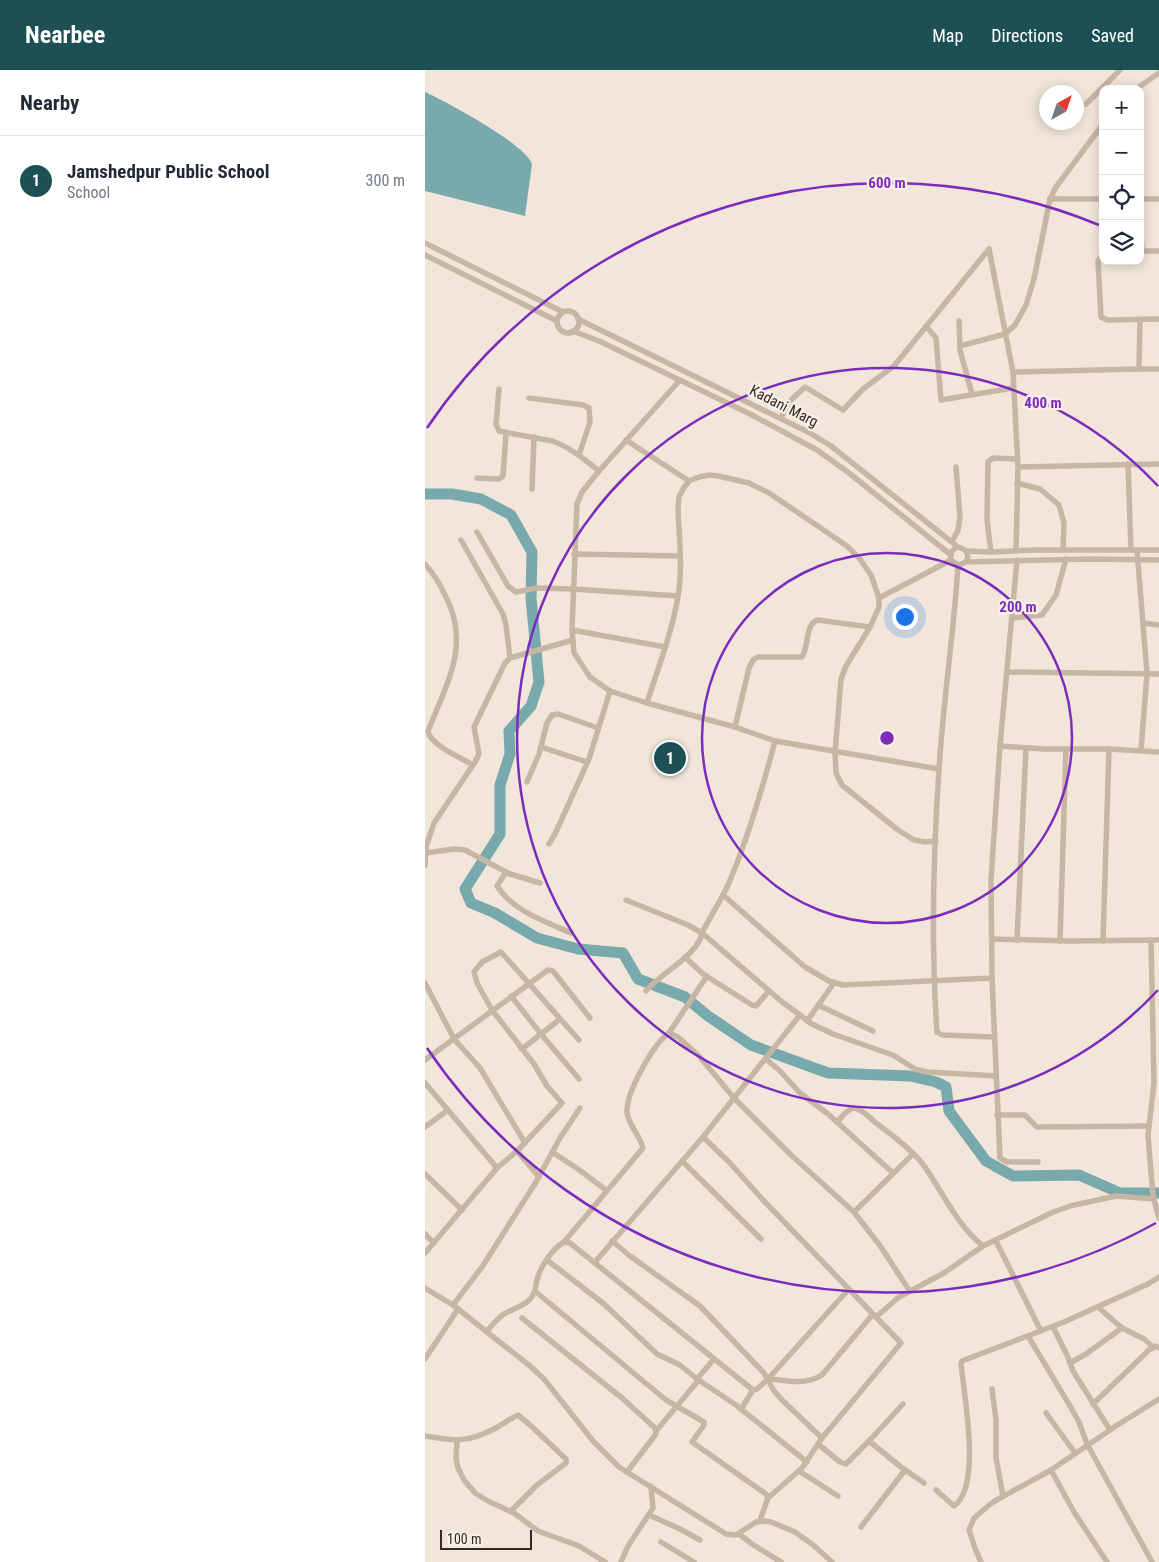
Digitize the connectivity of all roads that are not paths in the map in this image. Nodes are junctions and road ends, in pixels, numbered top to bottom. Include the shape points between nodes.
1 (1120, 70) edge
2 (1155, 73) edge
3 (1141, 85) edge
4 (1086, 104) dead end
5 (1099, 129) edge
6 (1050, 199) junction
7 (1099, 199) edge
8 (1144, 199) edge
9 (1159, 199) edge
10 (425, 243) edge
11 (1144, 251) edge
12 (1159, 251) edge
13 (425, 254) edge
14 (1099, 259) edge
15 (563, 312) junction
16 (578, 319) junction
17 (1159, 319) edge
18 (1140, 320) junction
19 (557, 321) junction
20 (959, 321) dead end
21 (926, 326) junction
22 (573, 331) junction
23 (1005, 334) junction
24 (960, 346) junction
25 (1139, 369) junction
26 (1159, 369) edge
27 (1013, 372) junction
28 (679, 380) junction
29 (1013, 388) junction
30 (499, 389) dead end
31 (972, 394) junction
32 (529, 398) dead end
33 (781, 418) junction
34 (506, 433) junction
35 (534, 437) junction
36 (626, 440) junction
37 (579, 455) junction
38 (1017, 459) junction
39 (1128, 464) junction
40 (1159, 464) edge
41 (956, 467) dead end
42 (1018, 467) junction
43 (599, 471) junction
44 (477, 478) dead end
45 (689, 481) junction
46 (1017, 483) junction
47 (532, 489) dead end
48 (477, 532) dead end
49 (461, 540) dead end
50 (952, 542) junction
51 (959, 547) junction
52 (1063, 550) junction
53 (1134, 550) junction
54 (1159, 550) edge
55 (966, 551) junction
56 (1017, 551) junction
57 (991, 552) junction
58 (574, 554) junction
59 (680, 556) junction
60 (951, 557) junction
61 (1065, 559) junction
62 (1017, 560) junction
63 (1138, 560) junction
64 (1159, 560) edge
65 (966, 562) junction
66 (425, 564) edge
67 (958, 565) junction
68 (573, 589) junction
69 (678, 596) junction
70 (879, 598) junction
71 (1012, 618) junction
72 (1143, 623) junction
73 (1159, 625) edge
74 (870, 627) junction
75 (572, 630) junction
76 (573, 640) junction
77 (665, 647) junction
78 (510, 658) junction
79 (1007, 672) junction
80 (1147, 674) junction
81 (1159, 674) edge
82 (610, 690) junction
83 (647, 703) junction
84 (735, 727) junction
85 (598, 728) junction
86 (775, 741) junction
87 (1000, 746) junction
88 (541, 747) junction
89 (1026, 748) junction
90 (1066, 749) junction
91 (1109, 749) junction
92 (1141, 750) junction
93 (1159, 752) edge
94 (835, 753) junction
95 (587, 762) junction
96 (473, 765) junction
97 (939, 769) junction
98 (527, 782) dead end
99 (936, 841) junction
100 (549, 844) dead end
101 (426, 853) edge
102 (425, 865) edge
103 (506, 872) junction
104 (540, 883) dead end
105 (723, 895) junction
106 (627, 900) dead end
107 (571, 933) dead end
108 (702, 933) junction
109 (992, 939) junction
110 (1017, 940) junction
111 (1151, 940) junction
112 (1159, 940) edge
113 (1060, 941) junction
114 (1103, 941) junction
115 (685, 957) junction
116 (707, 976) junction
117 (992, 978) junction
118 (934, 981) junction
119 (834, 982) junction
120 (529, 983) junction
121 (425, 984) edge
122 (646, 991) dead end
123 (769, 991) junction
124 (511, 996) junction
125 (818, 1005) junction
126 (492, 1010) junction
127 (800, 1015) junction
128 (560, 1018) junction
129 (590, 1018) dead end
130 (807, 1021) junction
131 (873, 1031) dead end
132 (669, 1033) junction
133 (541, 1034) junction
134 (994, 1037) junction
135 (454, 1039) junction
136 (579, 1040) dead end
137 (522, 1049) junction
138 (767, 1057) junction
139 (425, 1060) edge
140 (996, 1076) junction
141 (579, 1079) dead end
142 (425, 1083) edge
143 (734, 1098) junction
144 (1156, 1102) edge
145 (580, 1108) dead end
146 (448, 1110) junction
147 (997, 1115) junction
148 (837, 1122) junction
149 (1149, 1126) junction
150 (425, 1127) edge
151 (703, 1137) junction
152 (525, 1143) junction
153 (517, 1151) junction
154 (552, 1152) junction
155 (913, 1154) junction
156 (682, 1161) junction
157 (1038, 1162) dead end
158 (497, 1168) junction
159 (893, 1173) junction
160 (425, 1174) edge
161 (539, 1177) junction
162 (606, 1190) junction
163 (1154, 1198) junction
164 (462, 1210) junction
165 (854, 1212) junction
166 (1159, 1218) edge
167 (425, 1234) edge
168 (761, 1239) dead end
169 (996, 1240) junction
170 (613, 1241) junction
171 (564, 1242) junction
172 (434, 1243) junction
173 (983, 1246) junction
174 (425, 1253) edge
175 (547, 1260) junction
176 (595, 1262) junction
177 (1159, 1277) edge
178 (425, 1288) edge
179 (848, 1290) junction
180 (909, 1290) junction
181 (536, 1292) junction
182 (456, 1307) junction
183 (1098, 1307) junction
184 (875, 1316) junction
185 (522, 1318) dead end
186 (1053, 1327) junction
187 (1122, 1328) junction
188 (487, 1331) junction
189 (1041, 1331) junction
190 (1029, 1336) junction
191 (1156, 1347) edge
192 (715, 1359) junction
193 (425, 1360) edge
194 (1070, 1363) junction
195 (697, 1379) junction
196 (768, 1379) junction
197 (992, 1389) dead end
198 (753, 1390) junction
199 (1159, 1399) edge
200 (903, 1404) dead end
201 (1093, 1404) junction
202 (676, 1405) junction
203 (741, 1409) junction
204 (1046, 1413) dead end
205 (1110, 1430) junction
206 (656, 1431) junction
207 (425, 1436) edge
208 (822, 1438) junction
209 (457, 1441) junction
210 (869, 1442) junction
211 (819, 1444) junction
212 (1087, 1444) junction
213 (1075, 1453) junction
214 (807, 1462) junction
215 (905, 1470) junction
216 (1051, 1470) junction
217 (799, 1471) junction
218 (627, 1472) junction
219 (924, 1483) dead end
220 (651, 1486) junction
221 (936, 1490) dead end
222 (838, 1496) dead end
223 (1003, 1496) junction
224 (768, 1498) junction
225 (511, 1511) junction
226 (649, 1515) junction
227 (759, 1520) junction
228 (861, 1527) dead end
229 (739, 1534) junction
230 (700, 1540) dead end
231 (661, 1542) dead end
232 (605, 1562) edge
233 (621, 1562) edge
234 (694, 1562) edge
235 (781, 1562) edge
236 (832, 1562) edge
237 (981, 1562) edge
238 (1107, 1562) edge
239 (1152, 1562) edge

1 - 4 street
2 - 3 street
5 - 6 street
6 - 7 street
6 - 23 street via 1026,305 1015,325
8 - 9 street
10 - 15 street
11 - 12 street
13 - 19 street
14 - 18 street via 1101,317 1107,320
15 - 16 street via 571,311
15 - 19 street
16 - 22 street
16 - 33 street, Kadani Marg
17 - 18 street
18 - 25 street
19 - 22 street via 563,331
20 - 24 street
21 - 23 street via 989,249
21 - 31 street via 936,338 941,400
21 - 33 street via 894,366 863,389 843,410 805,387 789,402
22 - 28 street, Kadani Marg
23 - 24 street
23 - 27 street
24 - 31 street
25 - 26 street
25 - 27 street
27 - 29 street
28 - 36 street
28 - 60 street, Kadani Marg via 817,450
29 - 31 street
29 - 38 street
30 - 34 street via 496,424 499,432
32 - 37 street via 583,404 589,408 590,422
33 - 50 street, Kadani Marg via 831,446
34 - 35 street
34 - 44 street via 503,476 499,479
35 - 37 street via 561,443
35 - 47 street
36 - 43 street
36 - 45 street
37 - 43 street
38 - 42 street
38 - 57 street via 993,458 988,462 987,520
39 - 40 street
39 - 42 street
39 - 53 street
41 - 50 street via 960,518
42 - 46 street
43 - 58 street via 577,504
45 - 59 street via 679,497
45 - 70 street via 709,475 719,476 749,483 769,493 847,546 871,575
46 - 52 street via 1040,489 1059,505 1064,523
46 - 56 street
48 - 68 street via 508,586 516,592 537,588
49 - 78 street via 503,614
50 - 51 street, Kadani Marg
51 - 55 street
51 - 60 street via 953,550
52 - 53 street
52 - 56 street
53 - 54 street
53 - 63 street
55 - 57 street
55 - 65 street
56 - 57 street
58 - 59 street
58 - 68 street
59 - 69 street
60 - 67 street
60 - 70 street
61 - 62 street
61 - 63 street
61 - 71 street via 1056,595 1042,615
62 - 65 street
62 - 71 street
63 - 64 street
63 - 72 street
65 - 67 street
66 - 96 street via 448,600 458,635 453,667 428,731 438,744
67 - 97 street
68 - 69 street
68 - 75 street
69 - 77 street
70 - 74 street via 879,607
71 - 79 street
72 - 73 street
72 - 80 street
74 - 84 street via 814,621 802,657 758,657 753,660
74 - 94 street via 841,679
75 - 76 street
75 - 77 street
76 - 78 street
76 - 82 street via 574,653 583,668 590,677
77 - 83 street
78 - 96 street via 474,727 479,754
79 - 80 street
79 - 87 street
80 - 81 street
80 - 92 street
82 - 83 street
82 - 85 street
83 - 84 street
84 - 86 street
85 - 88 street via 555,714 547,723
85 - 95 street
86 - 94 street
86 - 105 street via 743,846
87 - 89 street
87 - 109 street via 991,880
88 - 95 street
88 - 98 street
89 - 90 street
89 - 110 street
90 - 91 street
90 - 113 street
91 - 92 street
91 - 114 street
92 - 93 street
94 - 97 street
94 - 99 street via 836,773 842,785 914,840
95 - 100 street
96 - 101 street via 434,823
97 - 99 street
99 - 118 street
101 - 102 street
101 - 103 street via 459,849
103 - 104 street
103 - 107 street via 497,886 511,900 527,914
105 - 108 street
105 - 119 street via 805,967
106 - 108 street
108 - 115 street via 698,943
108 - 123 street
109 - 110 street
109 - 117 street
110 - 113 street
111 - 112 street
111 - 114 street
111 - 144 street
113 - 114 street
115 - 116 street
115 - 122 street
116 - 123 street via 754,1006
116 - 132 street
117 - 118 street
117 - 134 street
118 - 119 street
118 - 134 street via 939,1034
119 - 125 street
120 - 124 street
120 - 126 street via 501,952 483,962 474,972
120 - 128 street
120 - 129 street via 550,970
121 - 135 street
123 - 127 street
124 - 126 street
124 - 133 street
125 - 130 street
125 - 131 street
126 - 135 street
126 - 137 street
127 - 130 street
127 - 138 street
128 - 133 street
128 - 136 street
130 - 140 street via 833,1034 893,1055 915,1069
132 - 143 street via 679,1037 699,1056
132 - 162 street via 641,1070 628,1105 627,1113 643,1148
133 - 137 street
133 - 141 street
134 - 140 street
135 - 139 street
135 - 152 street via 480,1068
137 - 152 street via 562,1103
138 - 143 street
138 - 148 street via 800,1093
140 - 147 street
142 - 146 street
143 - 151 street
143 - 165 street
144 - 149 street
145 - 154 street
146 - 150 street
146 - 158 street
147 - 149 street via 1025,1115 1037,1127
147 - 157 street via 1000,1158 1007,1162
148 - 155 street via 851,1108 860,1110
148 - 159 street
149 - 163 street
151 - 156 street
151 - 179 street
152 - 153 street
153 - 158 street
153 - 161 street
154 - 161 street
154 - 162 street
155 - 159 street
155 - 173 street via 965,1227
156 - 168 street
156 - 170 street
158 - 164 street
159 - 165 street
160 - 164 street
161 - 182 street
162 - 171 street
163 - 166 street
163 - 169 street via 1116,1196 1076,1205 1051,1213
164 - 172 street
165 - 180 street
167 - 172 street
169 - 173 street
169 - 189 street
170 - 176 street
170 - 196 street via 700,1306
171 - 175 street
171 - 176 street
172 - 174 street
173 - 180 street via 944,1273
175 - 181 street via 537,1281
175 - 195 street via 604,1304 650,1349 686,1369
176 - 192 street
177 - 183 street
178 - 182 street
179 - 184 street
179 - 196 street
180 - 184 street
181 - 188 street via 528,1302 505,1314
181 - 202 street
182 - 188 street
182 - 193 street
183 - 186 street
183 - 187 street
184 - 196 street via 813,1381
184 - 208 street via 901,1343
185 - 206 street via 622,1398
186 - 189 street
186 - 194 street
187 - 191 street
187 - 194 street
188 - 218 street via 543,1379 593,1441
189 - 190 street
190 - 212 street via 1079,1422
190 - 221 street via 961,1364 969,1442 968,1481 954,1506
191 - 201 street
192 - 195 street
192 - 198 street
194 - 201 street
195 - 202 street
195 - 203 street
196 - 198 street
196 - 208 street via 774,1392
197 - 223 street via 996,1458
198 - 203 street
199 - 205 street
200 - 210 street
201 - 205 street
202 - 206 street
202 - 224 street via 704,1422 693,1440 694,1444
203 - 214 street
204 - 213 street
205 - 212 street
206 - 218 street
207 - 209 street
208 - 211 street
209 - 225 street via 456,1458 464,1480 475,1493
209 - 225 street via 488,1432 518,1416 565,1459 565,1465
210 - 211 street via 846,1464
210 - 215 street
211 - 214 street
212 - 213 street
212 - 239 street
213 - 216 street
214 - 217 street
215 - 219 street
215 - 228 street
216 - 223 street
216 - 238 street
217 - 222 street
217 - 224 street
218 - 220 street
220 - 226 street via 654,1504
220 - 229 street via 726,1534
223 - 237 street via 970,1524 971,1537
224 - 227 street
225 - 232 street via 545,1534 579,1546
226 - 230 street
226 - 233 street
227 - 229 street
227 - 236 street via 795,1532
229 - 235 street
231 - 234 street

